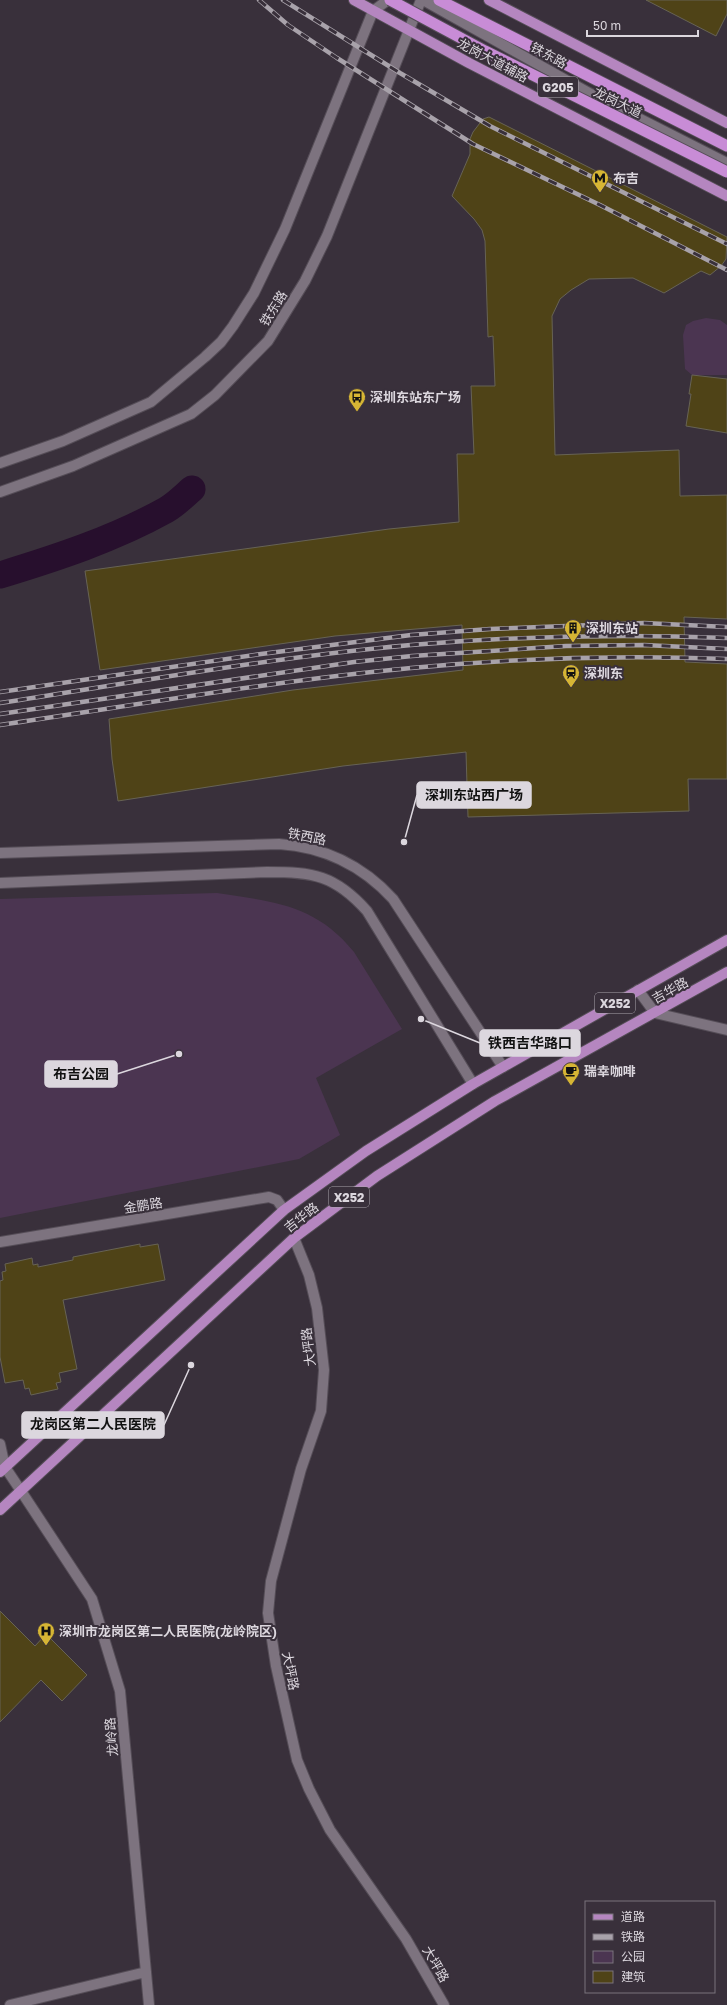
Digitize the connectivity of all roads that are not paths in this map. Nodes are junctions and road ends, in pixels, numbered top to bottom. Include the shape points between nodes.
1 (354, 0) edge
2 (389, 0) edge
3 (422, 0) edge
4 (439, 0) edge
5 (489, 0) edge
6 (373, 11) junction
7 (409, 30) junction
8 (727, 123) edge
9 (727, 146) edge
10 (727, 163) edge
11 (727, 172) edge
12 (727, 196) edge
13 (0, 464) edge
14 (0, 492) edge
15 (0, 853) edge
16 (0, 883) edge
17 (727, 940) edge
18 (727, 972) edge
19 (638, 990) junction
20 (656, 1013) junction
21 (727, 1030) edge
22 (502, 1067) junction
23 (473, 1084) junction
24 (284, 1210) junction
25 (294, 1238) junction
26 (0, 1242) edge
27 (0, 1444) edge
28 (3, 1470) edge
29 (21, 1491) junction
30 (0, 1510) edge
31 (146, 1972) junction
32 (10, 2005) edge
33 (149, 2005) edge
34 (444, 2005) edge

1 - 6 main road, 龙岗大道辅路
2 - 6 main road
2 - 11 highway, 龙岗大道 / G205, bridge
3 - 7 main road, 铁东路
3 - 10 main road, 铁东路 via 592,94
4 - 9 highway, 龙岗大道 / G205
5 - 8 main road
6 - 7 main road, 龙岗大道辅路
6 - 13 main road, 铁东路 via 286,229 254,293 221,342 151,402 63,441
7 - 12 main road, 龙岗大道辅路
7 - 14 main road, 铁东路 via 327,236 282,321 252,359 216,395 191,414 73,466
15 - 22 main road, 铁西路 via 272,844 307,847 335,856 363,871 393,899
16 - 23 main road via 267,872 300,873 326,878 348,892 367,911
17 - 19 main road, 吉华路 / X252
18 - 20 main road, 吉华路 / X252
19 - 20 main road
19 - 22 main road, 吉华路 / X252
20 - 21 main road
20 - 25 main road, 吉华路 / X252 via 496,1101 377,1176
22 - 23 main road, 吉华路 / X252
23 - 24 main road, 吉华路 / X252 via 366,1151
24 - 26 main road, 金鹏路 via 277,1200 269,1197
24 - 28 main road, 吉华路 / X252
25 - 29 main road, 吉华路 / X252
25 - 34 main road, 大坪路 via 317,1308 324,1370 321,1411 301,1469 272,1581 268,1613 276,1666 297,1760 309,1789 330,1830 406,1939
27 - 28 main road
28 - 29 main road, 龙岭路
29 - 30 main road, 吉华路 / X252
29 - 31 main road, 龙岭路 via 92,1599 120,1691
31 - 32 main road
31 - 33 main road, 龙岭路

